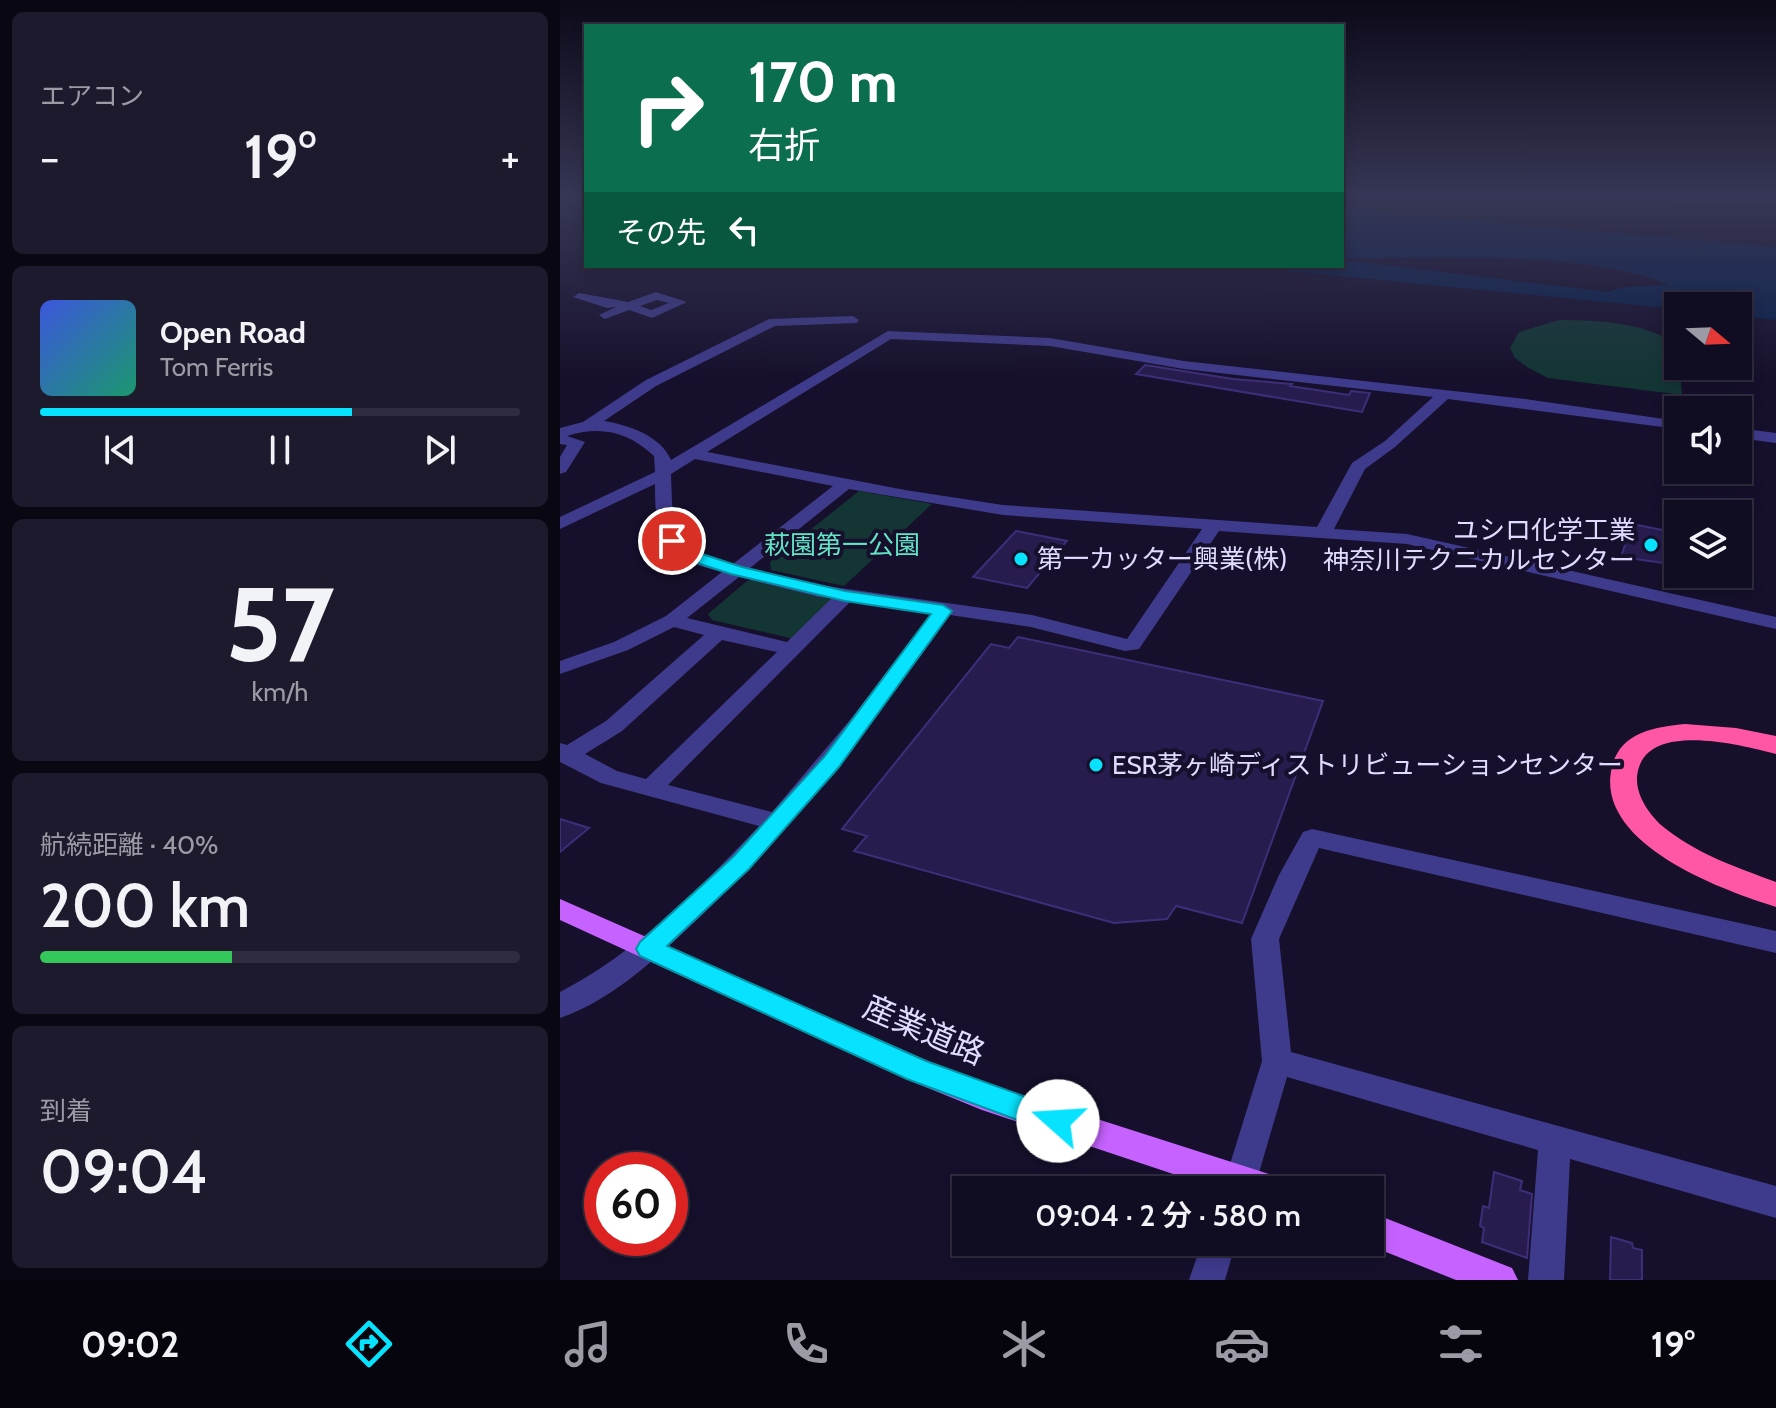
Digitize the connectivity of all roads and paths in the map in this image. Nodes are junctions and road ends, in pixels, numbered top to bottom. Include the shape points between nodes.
1 (579, 297) dead end
2 (605, 315) dead end
3 (853, 320) dead end
4 (1445, 394) junction
5 (1664, 423) edge
6 (589, 425) junction
7 (560, 433) edge
8 (1752, 435) edge
9 (1776, 438) edge
10 (560, 439) edge
11 (694, 454) junction
12 (560, 469) edge
13 (662, 474) junction
14 (845, 484) junction
15 (560, 524) edge
16 (1213, 526) junction
17 (1323, 533) junction
18 (737, 571) junction
19 (845, 596) junction
20 (943, 611) junction
21 (673, 620) junction
22 (1776, 623) edge
23 (718, 633) junction
24 (791, 649) junction
25 (560, 668) edge
26 (1776, 745) edge
27 (563, 753) edge
28 (1776, 753) edge
29 (651, 788) junction
30 (778, 822) junction
31 (1776, 882) edge
32 (1776, 895) edge
33 (560, 909) edge
34 (1776, 942) edge
35 (649, 949) junction
36 (560, 1006) edge
37 (1277, 1061) junction
38 (1555, 1140) junction
39 (1220, 1176) edge
40 (1252, 1176) edge
41 (1776, 1202) edge
42 (1384, 1234) edge
43 (1215, 1256) edge
44 (1207, 1280) edge
45 (1500, 1280) edge
46 (1546, 1280) edge

1 - 2 street via 627,306
3 - 6 street via 773,322 651,383
4 - 5 street
4 - 11 street via 1184,365 1050,342 888,335
4 - 17 street via 1358,466
6 - 7 street
6 - 13 street via 631,431 660,451
8 - 9 street
10 - 12 street via 577,442
11 - 13 street
11 - 14 street
13 - 15 street
13 - 18 street via 664,524 672,541 688,554
14 - 16 street via 1003,510
14 - 18 street
16 - 17 street
16 - 20 street via 1132,645 1032,621
17 - 22 street via 1407,539
18 - 19 street
18 - 21 street
19 - 20 street
19 - 24 street
20 - 30 street via 873,708
21 - 23 street
21 - 25 street
23 - 24 street
23 - 27 street via 614,726
24 - 29 street
26 - 32 highway via 1710,732 1668,734 1634,750 1623,775 1628,802 1663,842 1702,865
27 - 29 street via 609,777
28 - 31 highway via 1705,742 1672,745 1647,760 1640,783 1649,808 1675,835
29 - 30 street
30 - 35 street
33 - 35 main road, 産業道路
34 - 37 street via 1312,838 1265,939
35 - 36 street
35 - 39 main road, 産業道路 via 982,1096
37 - 38 street
37 - 40 street
38 - 41 street
38 - 46 street
42 - 45 main road
43 - 44 street

